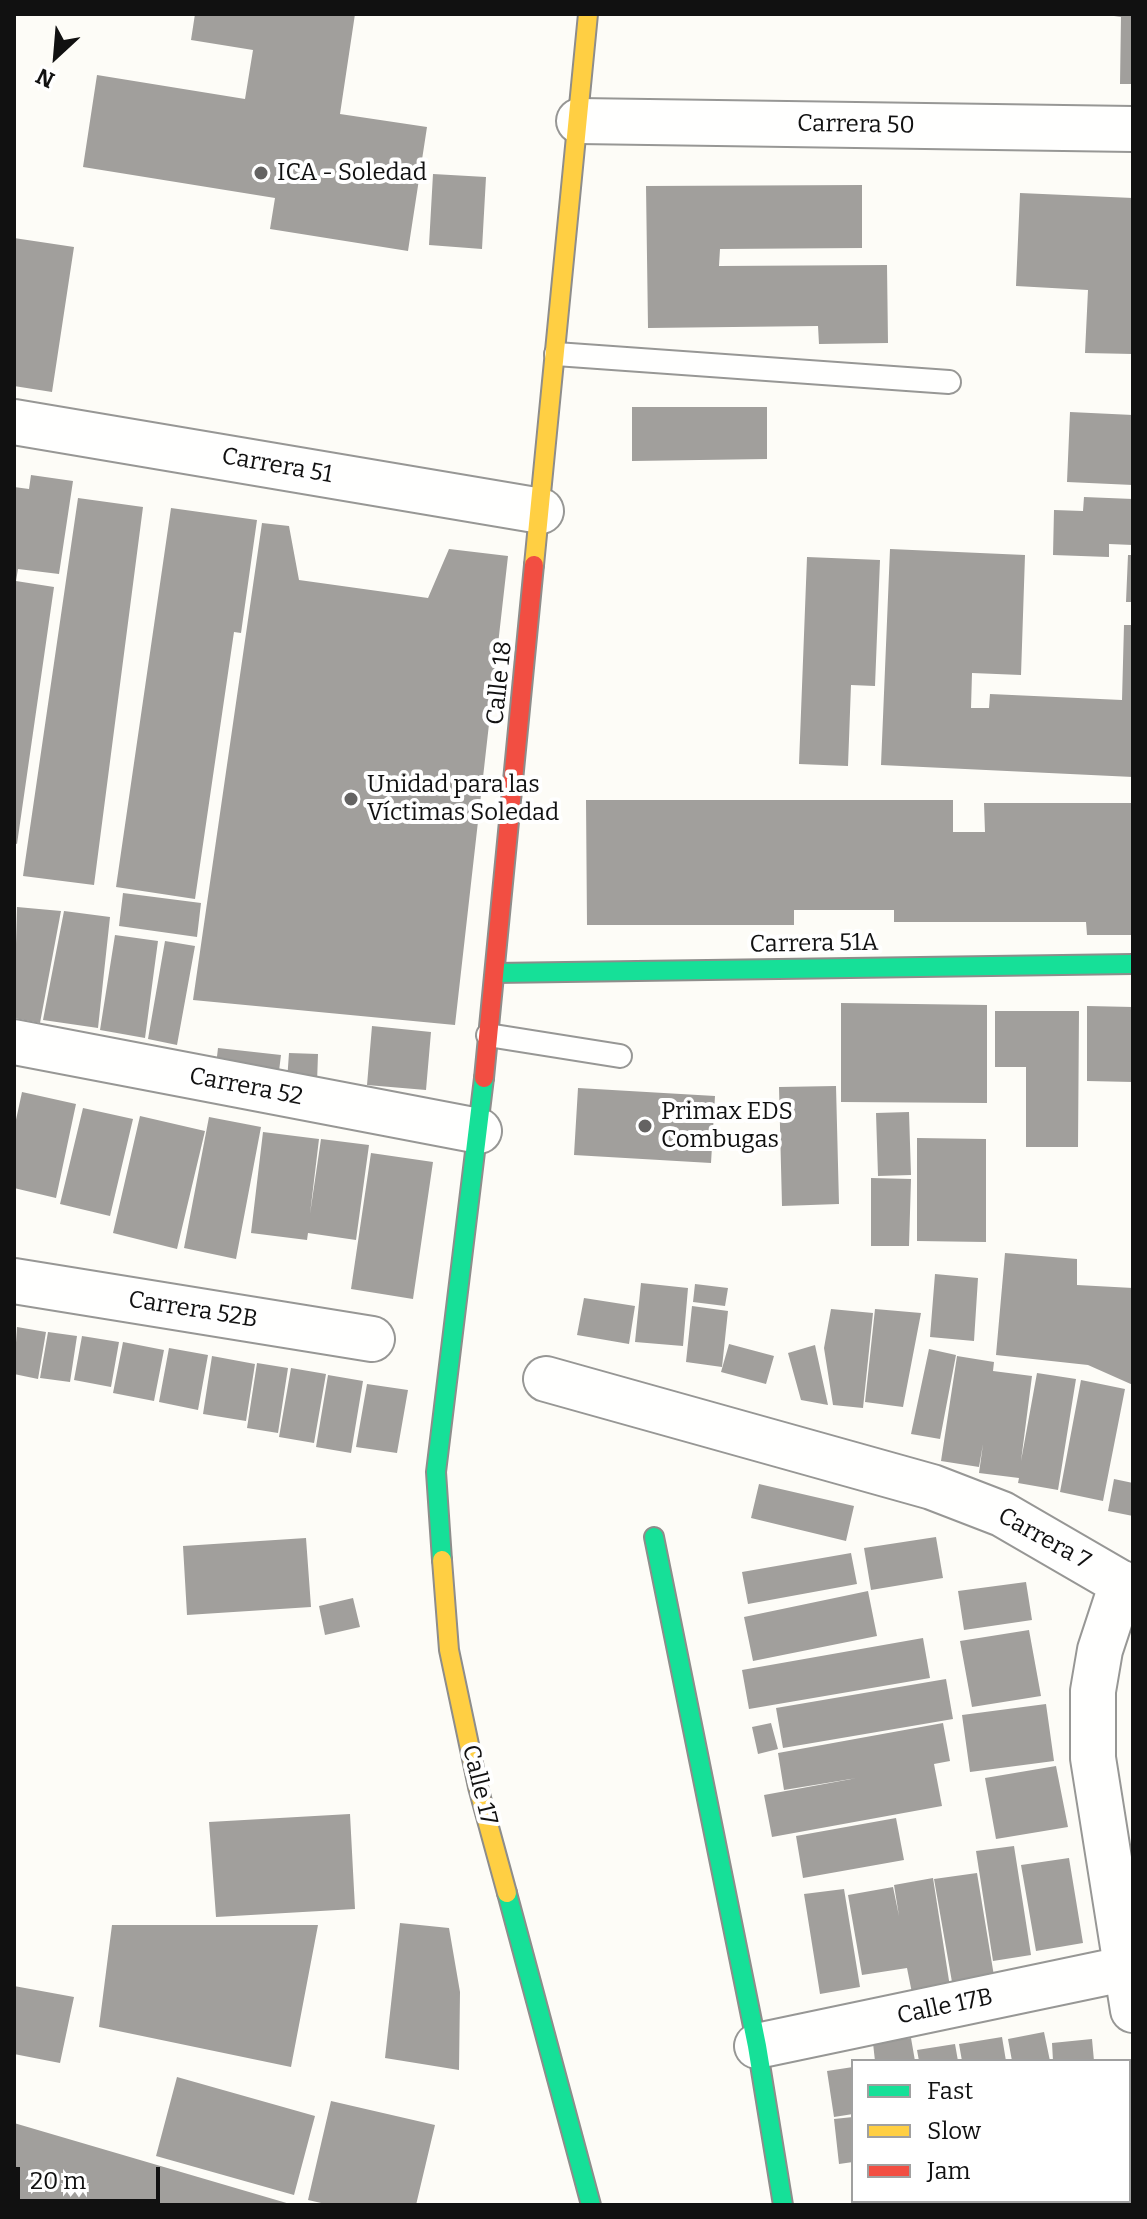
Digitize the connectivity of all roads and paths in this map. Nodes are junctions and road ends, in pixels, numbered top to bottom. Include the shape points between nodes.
1 (588, 14) edge
2 (579, 121) junction
3 (1133, 129) edge
4 (556, 354) junction
5 (949, 382) dead end
6 (14, 422) edge
7 (541, 511) junction
8 (1133, 964) edge
9 (495, 973) junction
10 (488, 1035) junction
11 (14, 1042) edge
12 (620, 1056) dead end
13 (479, 1131) junction
14 (14, 1281) edge
15 (372, 1339) dead end
16 (450, 1355) joint
17 (546, 1379) dead end
18 (654, 1537) dead end
19 (1127, 1587) edge
20 (1131, 1982) edge
21 (757, 2046) junction
22 (591, 2205) edge
23 (783, 2205) edge

1 - 2 main road, Calle 18
2 - 3 street, Carrera 50
2 - 4 main road, Calle 18
4 - 5 lane
4 - 7 main road, Calle 18
6 - 7 street, Carrera 51
7 - 9 main road, Calle 18
8 - 9 main road, Carrera 51A
9 - 10 main road, Calle 18
10 - 12 lane
10 - 13 main road, Calle 18
11 - 13 street, Carrera 52
13 - 16 main road, Calle 18
14 - 15 street, Carrera 52B
16 - 22 main road, Calle 17 via 436,1472 449,1650 478,1787
17 - 19 street, Carrera 7 via 932,1487 1002,1514
18 - 21 main road
19 - 20 street, Carrera 7 via 1100,1650 1093,1691 1093,1758
20 - 21 street, Calle 17B
21 - 23 main road

